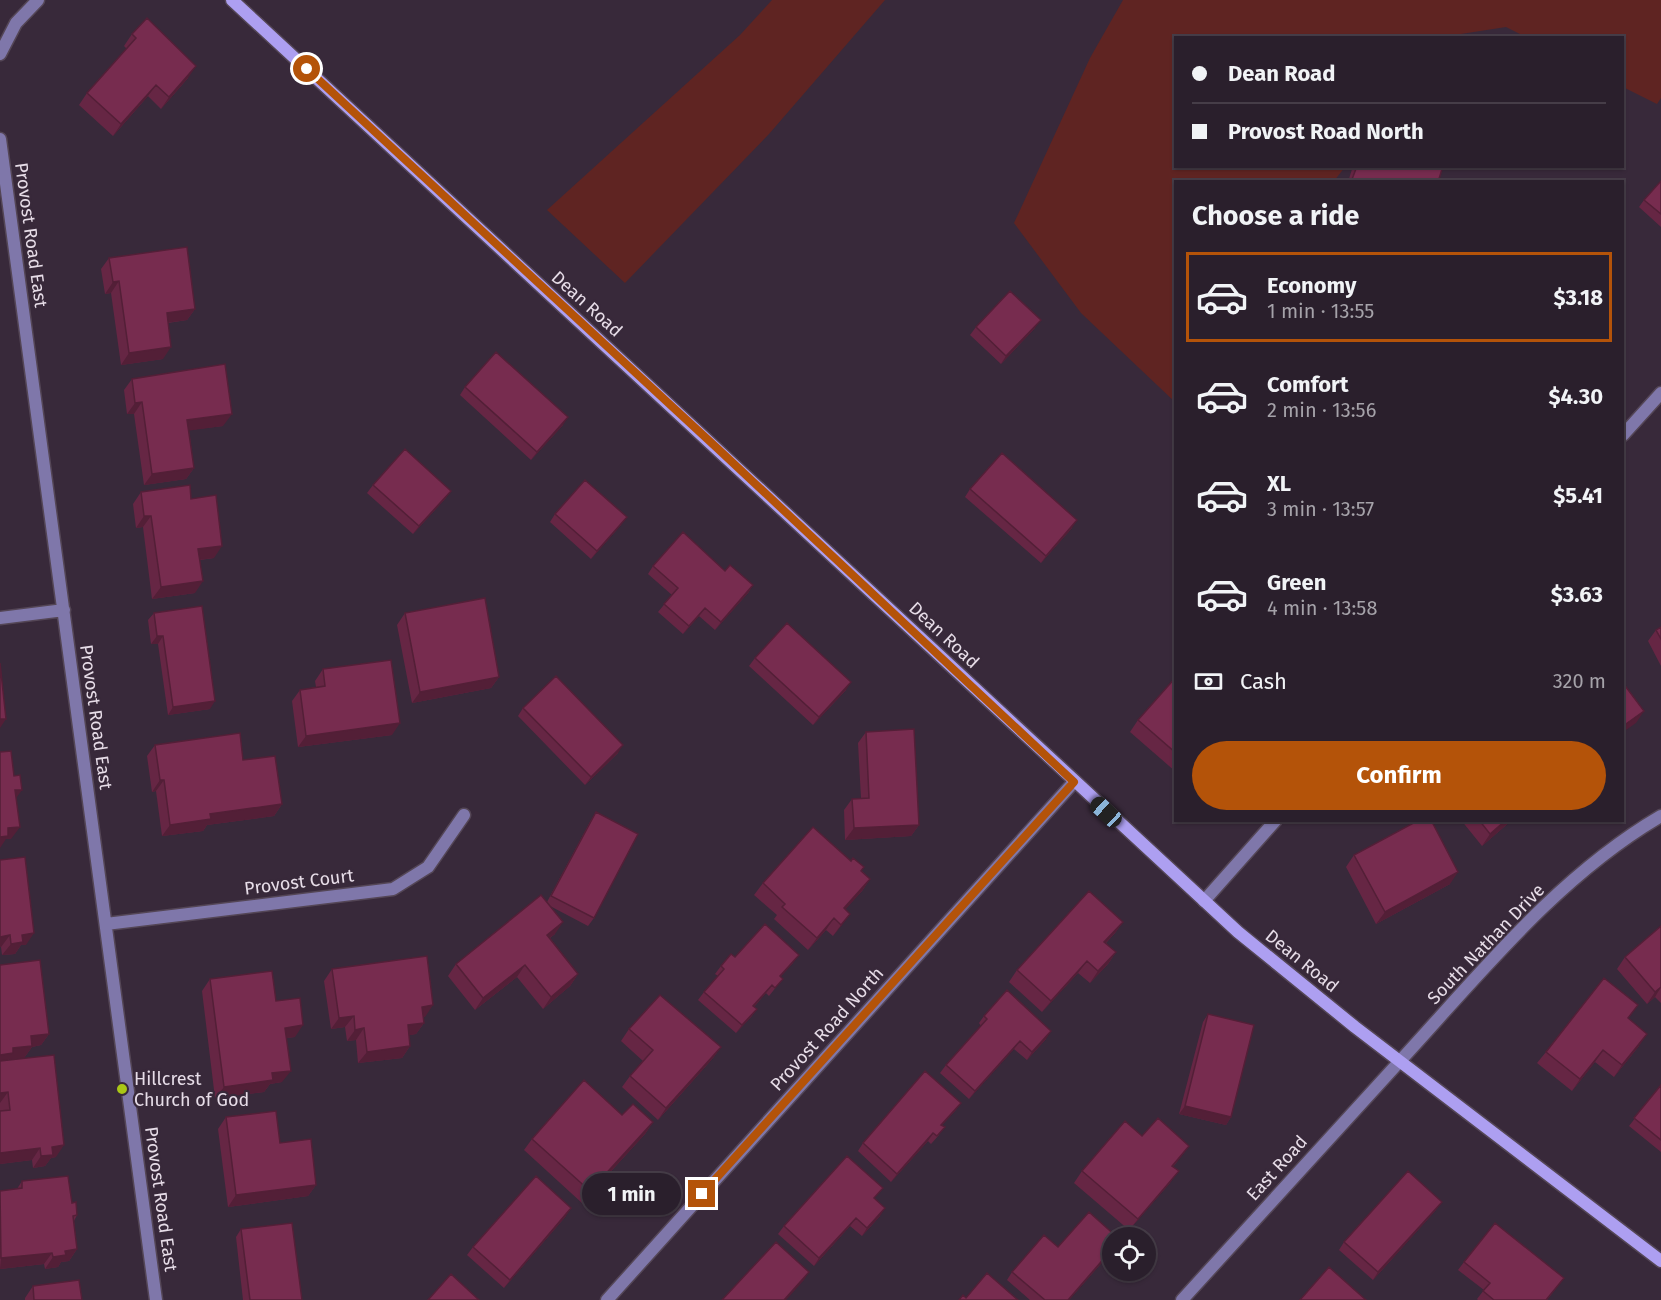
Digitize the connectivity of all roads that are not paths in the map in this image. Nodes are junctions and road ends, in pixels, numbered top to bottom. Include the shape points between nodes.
1 (38, 0) edge
2 (232, 0) edge
3 (0, 54) edge
4 (0, 139) edge
5 (1661, 393) edge
6 (1624, 434) edge
7 (64, 610) junction
8 (0, 618) edge
9 (1074, 782) junction
10 (464, 815) dead end
11 (1661, 816) edge
12 (1274, 822) edge
13 (1204, 901) junction
14 (106, 924) junction
15 (1400, 1061) junction
16 (1661, 1261) edge
17 (156, 1300) edge
18 (607, 1300) edge
19 (1182, 1300) edge

1 - 3 street via 16,23
2 - 9 main road, Dean Road
4 - 7 street, Provost Road East
5 - 6 street
7 - 8 street
7 - 14 street, Provost Road East
9 - 13 main road, Dean Road
9 - 18 street, Provost Road North
10 - 14 street, Provost Court via 428,867 393,889
11 - 15 street, South Nathan Drive via 1588,869 1521,929
12 - 13 street
13 - 15 main road, Dean Road
14 - 17 street, Provost Road East
15 - 16 main road, Dean Road
15 - 19 street, East Road

